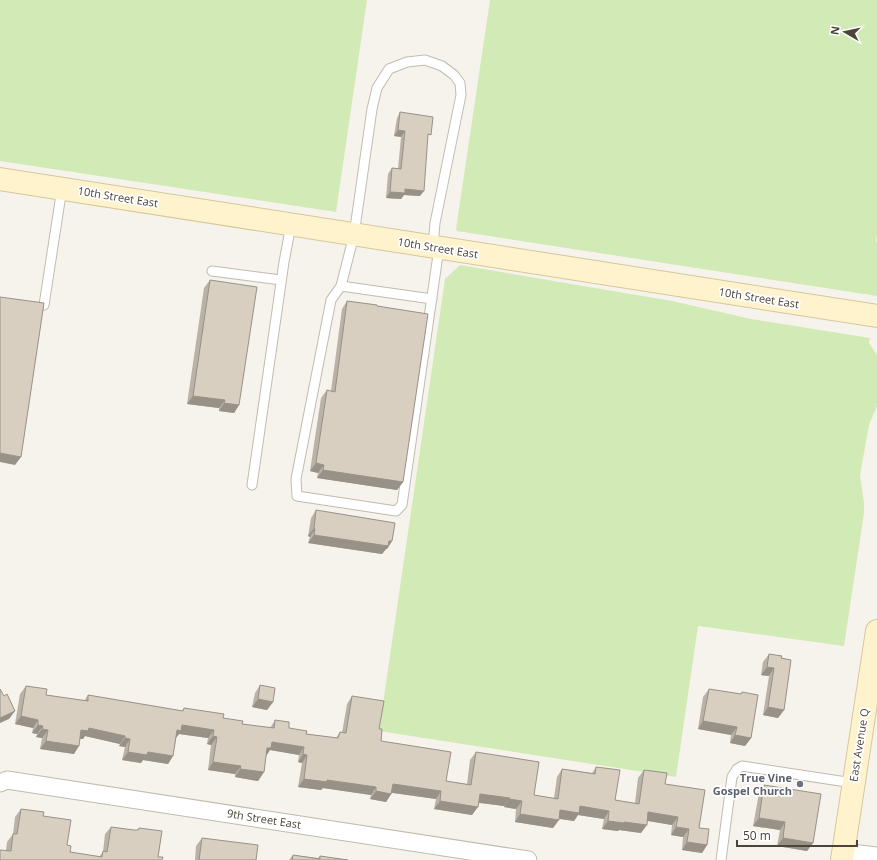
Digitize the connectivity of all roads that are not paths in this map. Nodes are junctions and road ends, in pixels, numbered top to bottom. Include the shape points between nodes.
1 (0, 179) edge
2 (62, 188) junction
3 (291, 225) junction
4 (354, 235) junction
5 (436, 248) junction
6 (212, 270) dead end
7 (281, 280) junction
8 (341, 286) junction
9 (432, 299) junction
10 (44, 305) edge
11 (877, 316) edge
12 (252, 485) dead end
13 (876, 639) edge
14 (872, 694) edge
15 (0, 783) edge
16 (853, 783) junction
17 (843, 856) edge
18 (877, 856) edge
19 (528, 860) edge
20 (721, 860) edge

1 - 2 main road, 10th Street East
2 - 3 main road, 10th Street East
2 - 10 lane
3 - 4 main road, 10th Street East
3 - 7 lane
4 - 5 main road, 10th Street East
4 - 5 lane via 377,88 389,69 407,62 425,60 442,66 454,75 460,83 461,95 436,223
4 - 8 lane
5 - 9 lane
5 - 11 main road, 10th Street East
6 - 7 lane
7 - 12 lane
8 - 9 lane
8 - 9 lane via 331,300 296,479 297,496 396,511 402,505
13 - 14 main road, East Avenue Q
14 - 16 main road, East Avenue Q
15 - 19 street, 9th Street East via 7,780
16 - 17 main road, East Avenue Q
16 - 20 lane via 742,766 732,777
17 - 18 street

